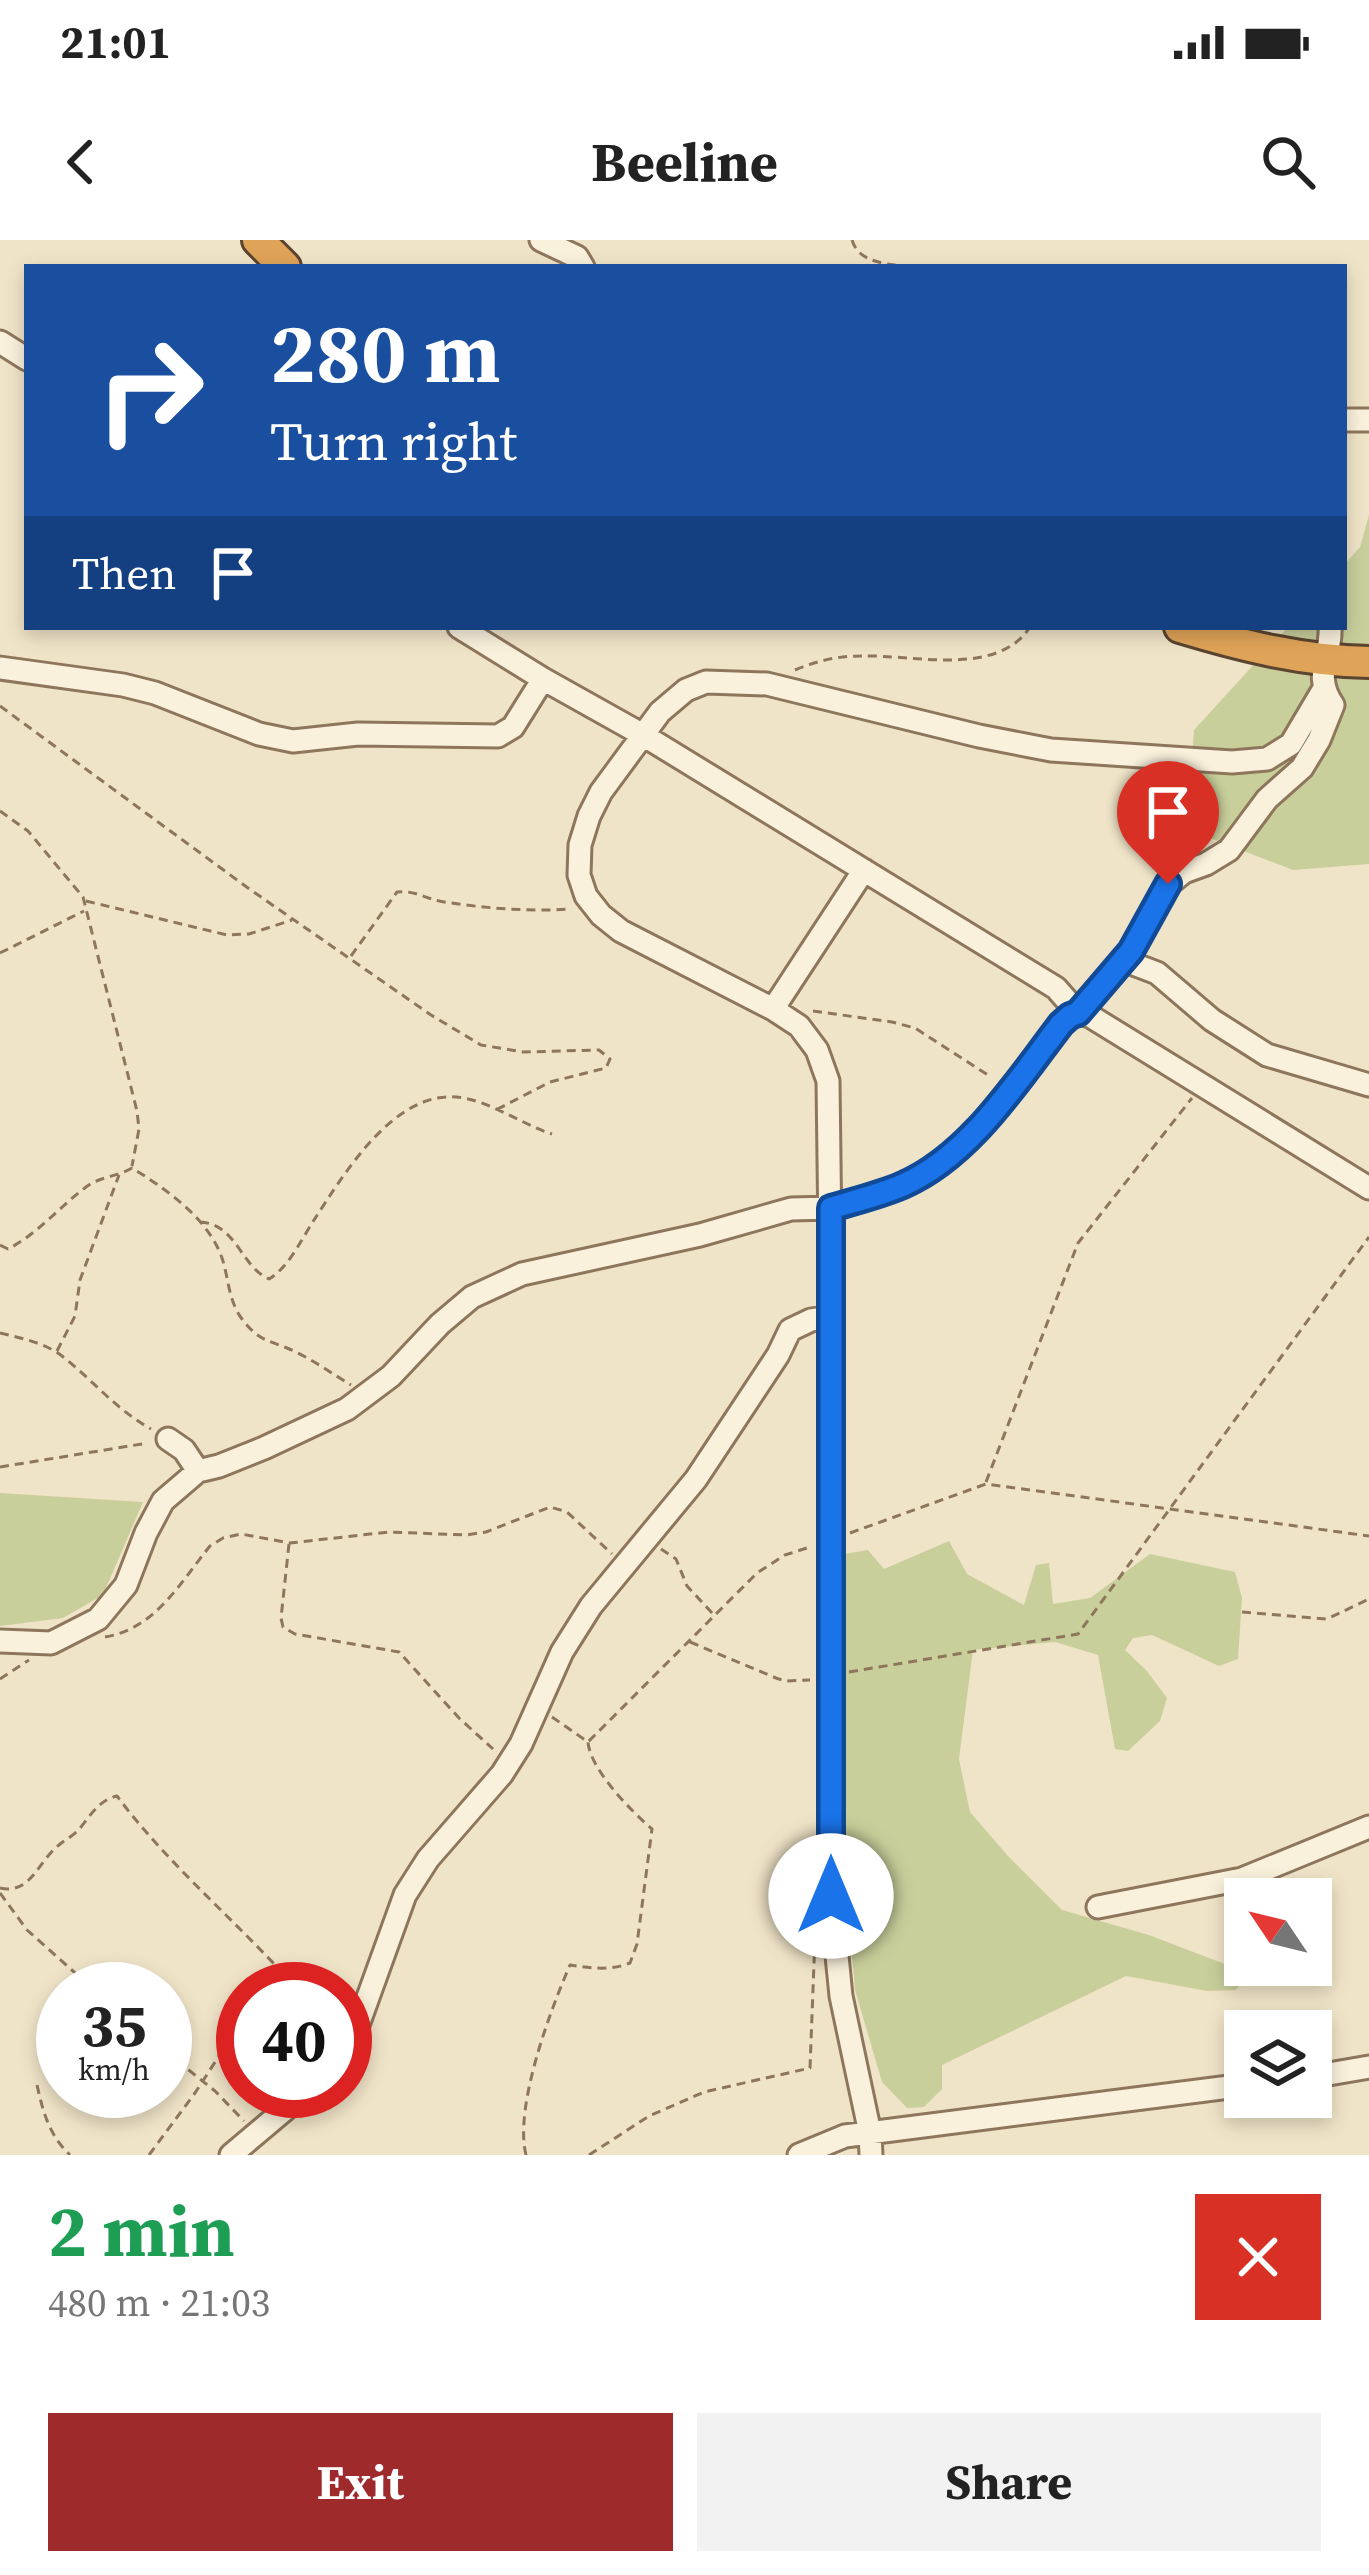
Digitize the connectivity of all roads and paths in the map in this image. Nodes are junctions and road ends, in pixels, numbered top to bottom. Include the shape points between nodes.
1 (258, 240) edge
2 (541, 240) edge
3 (852, 240) edge
4 (282, 264) edge
5 (581, 264) edge
6 (892, 264) edge
7 (464, 630) edge
8 (1028, 630) edge
9 (1190, 630) edge
10 (1331, 630) edge
11 (1369, 662) edge
12 (0, 668) edge
13 (1323, 676) junction
14 (543, 680) junction
15 (777, 686) junction
16 (0, 706) edge
17 (643, 734) junction
18 (0, 811) edge
19 (864, 870) junction
20 (84, 901) junction
21 (590, 902) junction
22 (87, 910) junction
23 (293, 919) junction
24 (0, 952) edge
25 (350, 958) junction
26 (1123, 960) junction
27 (1078, 1013) junction
28 (782, 1016) junction
29 (1369, 1085) edge
30 (1202, 1086) junction
31 (1010, 1090) junction
32 (496, 1110) junction
33 (551, 1135) dead end
34 (132, 1168) junction
35 (118, 1175) junction
36 (1369, 1188) edge
37 (831, 1208) junction
38 (199, 1222) junction
39 (1369, 1237) edge
40 (0, 1245) edge
41 (831, 1317) junction
42 (0, 1333) edge
43 (56, 1353) junction
44 (364, 1398) junction
45 (168, 1439) junction
46 (0, 1467) edge
47 (198, 1472) junction
48 (986, 1484) junction
49 (1170, 1508) junction
50 (850, 1533) dead end
51 (1369, 1535) edge
52 (646, 1536) junction
53 (290, 1543) junction
54 (810, 1547) dead end
55 (623, 1565) junction
56 (1369, 1599) edge
57 (1242, 1612) dead end
58 (715, 1616) junction
59 (69, 1633) junction
60 (0, 1641) edge
61 (45, 1642) junction
62 (690, 1642) junction
63 (830, 1675) junction
64 (0, 1678) edge
65 (536, 1706) junction
66 (588, 1742) junction
67 (509, 1764) junction
68 (1369, 1827) edge
69 (0, 1891) edge
70 (1097, 1907) dead end
71 (833, 1920) junction
72 (62, 1962) edge
73 (271, 1962) edge
74 (372, 1986) edge
75 (216, 2061) edge
76 (1369, 2067) edge
77 (192, 2072) edge
78 (1332, 2073) edge
79 (203, 2081) junction
80 (1224, 2088) edge
81 (45, 2118) edge
82 (274, 2118) edge
83 (255, 2133) junction
84 (870, 2144) edge
85 (64, 2150) junction
86 (59, 2155) edge
87 (70, 2155) edge
88 (149, 2155) edge
89 (231, 2155) edge
90 (526, 2155) edge
91 (589, 2155) edge
92 (799, 2155) edge

1 - 4 highway
2 - 5 street
3 - 6 path via 868,259
7 - 14 street
8 - 15 path via 1014,647 993,654 829,659 783,676
9 - 13 highway
10 - 13 street
11 - 13 highway
12 - 14 street via 124,685 293,740 498,736 513,727
13 - 15 street via 1291,744 1267,759 1232,762 1051,749
13 - 26 street via 1333,705 1302,768 1229,850 1168,884
14 - 17 street
15 - 17 street via 706,682 686,690
16 - 23 path
17 - 19 street
17 - 21 street via 589,816 579,874
18 - 20 path via 28,831
19 - 27 street via 1056,988
19 - 28 street
20 - 22 path
20 - 23 path via 227,935
21 - 25 path via 566,910 467,905 397,892
21 - 28 street via 621,931
22 - 24 path
22 - 34 path via 137,1111
23 - 25 path
25 - 32 path via 481,1045 599,1050 610,1059 606,1068 550,1082
26 - 27 street
26 - 29 street via 1157,973 1267,1055
27 - 30 street
27 - 31 street
28 - 31 path via 818,1011 916,1028
28 - 37 street via 817,1050 827,1081
30 - 36 street
30 - 48 path via 1078,1243
31 - 37 street via 931,1170
32 - 33 path
32 - 38 path via 454,1097 392,1119 269,1279 224,1229
34 - 35 path
34 - 38 path via 169,1190
35 - 40 path via 89,1184 28,1238
35 - 43 path
37 - 41 street
37 - 44 street via 791,1209 509,1279 472,1297
38 - 44 path via 253,1332
39 - 49 path
41 - 52 street via 790,1330 696,1479
41 - 63 street
42 - 43 path
43 - 45 path via 124,1414
44 - 47 street
45 - 46 path
45 - 47 street
47 - 59 street via 163,1501 126,1585 98,1618
48 - 49 path
48 - 50 path
49 - 51 path
49 - 63 path via 1078,1634
52 - 55 street
52 - 58 path via 676,1559 687,1586
53 - 55 path via 389,1532 466,1535 550,1508 567,1512
53 - 59 path via 223,1538 134,1630 85,1641
53 - 67 path via 283,1627 399,1652
54 - 58 path via 757,1573
55 - 65 street via 562,1652
56 - 57 path via 1327,1619
58 - 62 path
59 - 61 street
60 - 61 street
61 - 64 path
62 - 63 path via 785,1682
62 - 66 path
63 - 71 street
65 - 66 path
65 - 67 street
66 - 90 path via 589,1756 652,1829 637,1944 620,1967 570,1965 526,2104
67 - 74 street via 405,1894
68 - 70 street via 1242,1880
69 - 72 path
69 - 73 path via 34,1876 101,1803 117,1796
71 - 84 street
71 - 91 path via 814,1939 810,2068 704,2092
75 - 79 path
76 - 78 street
77 - 79 path
79 - 83 path
79 - 88 path
80 - 84 street
81 - 85 path
82 - 83 street
83 - 89 street
84 - 92 street via 845,2136
85 - 86 path
85 - 87 path

